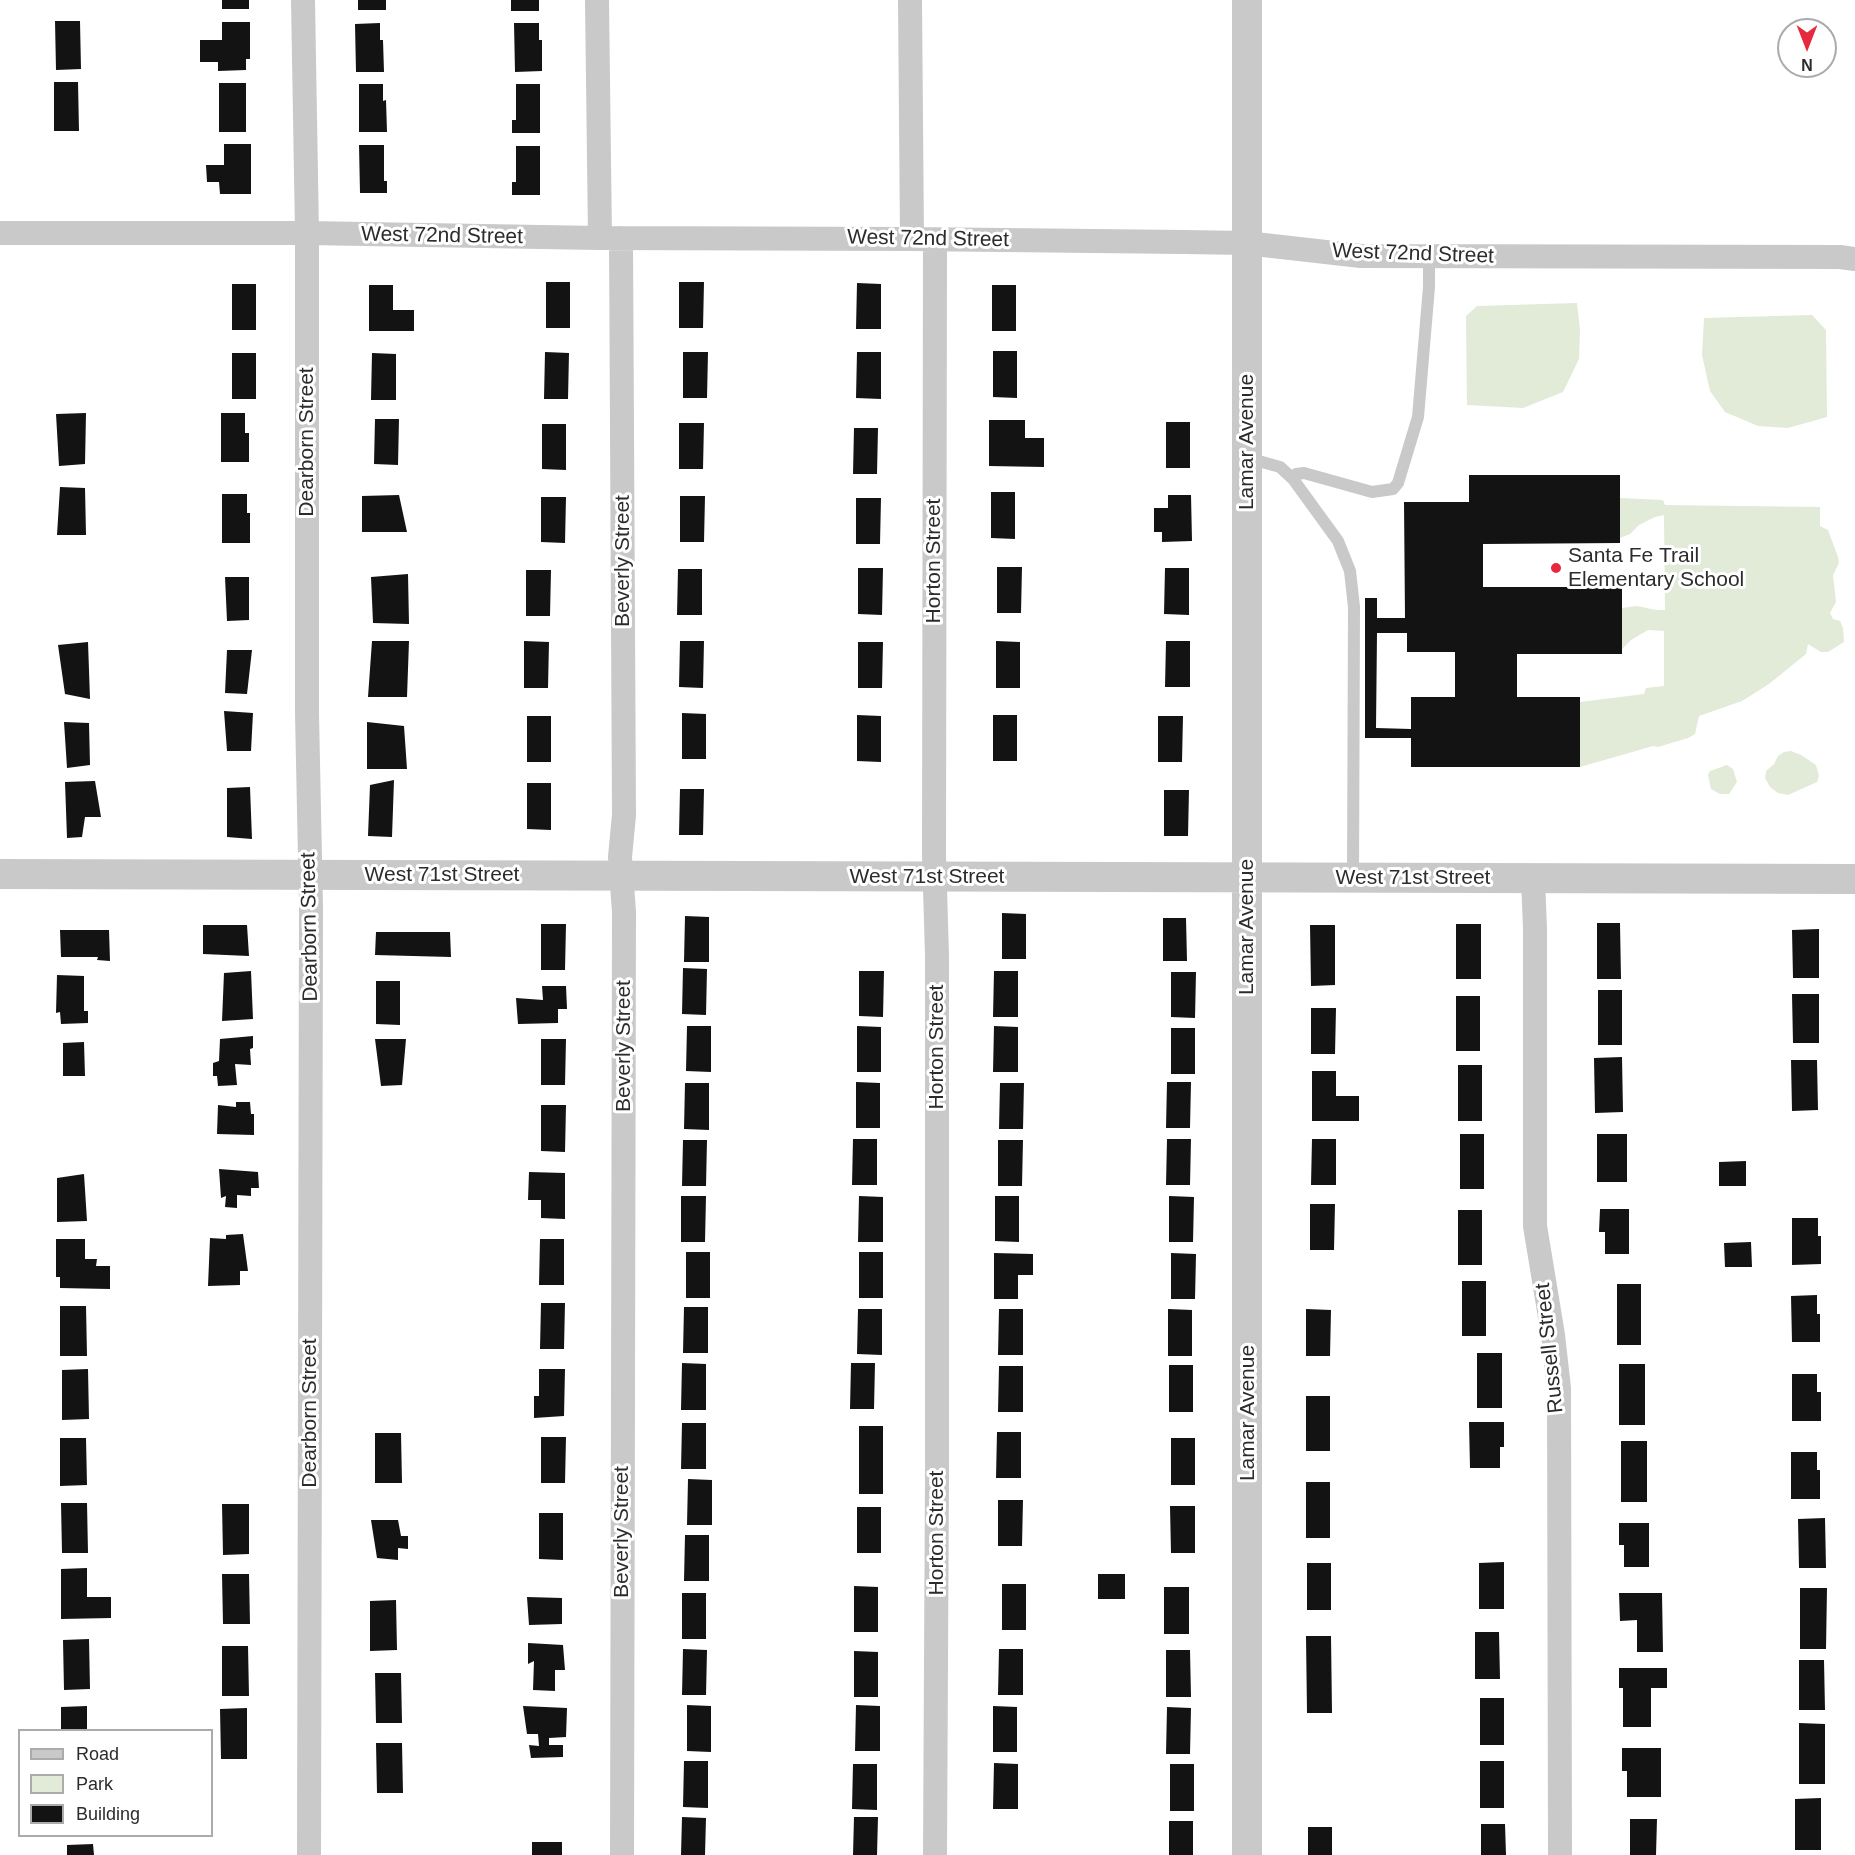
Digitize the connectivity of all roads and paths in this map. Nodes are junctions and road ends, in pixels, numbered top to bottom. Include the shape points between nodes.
1 (303, 0) edge
2 (597, 0) edge
3 (910, 0) edge
4 (1247, 0) edge
5 (0, 233) edge
6 (306, 233) junction
7 (610, 238) junction
8 (923, 239) junction
9 (1246, 243) junction
10 (1429, 256) junction
11 (1855, 259) edge
12 (1247, 458) junction
13 (1293, 479) junction
14 (0, 874) edge
15 (310, 875) junction
16 (621, 876) junction
17 (935, 877) junction
18 (1247, 877) junction
19 (1353, 878) junction
20 (1533, 878) junction
21 (1855, 879) edge
22 (309, 1855) edge
23 (622, 1855) edge
24 (935, 1855) edge
25 (1247, 1855) edge
26 (1560, 1855) edge

1 - 6 street, Dearborn Street
2 - 7 street, Beverly Street
3 - 8 street, Horton Street
4 - 9 street, Lamar Avenue
5 - 6 street, West 72nd Street
6 - 7 street, West 72nd Street
6 - 15 street, Dearborn Street
7 - 8 street, West 72nd Street
7 - 16 street, Beverly Street via 624,815
8 - 9 street, West 72nd Street
8 - 17 street, Horton Street
9 - 10 street, West 72nd Street via 1361,256
9 - 12 street, Lamar Avenue
10 - 11 street, West 72nd Street
10 - 13 lane via 1418,417 1398,483 1393,489 1372,492 1304,473
12 - 13 lane via 1280,467
12 - 18 street, Lamar Avenue
13 - 19 lane via 1338,541 1354,594
14 - 15 street, West 71st Street
15 - 16 street, West 71st Street
15 - 22 street, Dearborn Street
16 - 17 street, West 71st Street
16 - 23 street, Beverly Street
17 - 18 street, West 71st Street
17 - 24 street, Horton Street
18 - 19 street, West 71st Street
18 - 25 street, Lamar Avenue
19 - 20 street, West 71st Street
20 - 21 street, West 71st Street
20 - 26 street, Russell Street via 1535,1226 1559,1388

